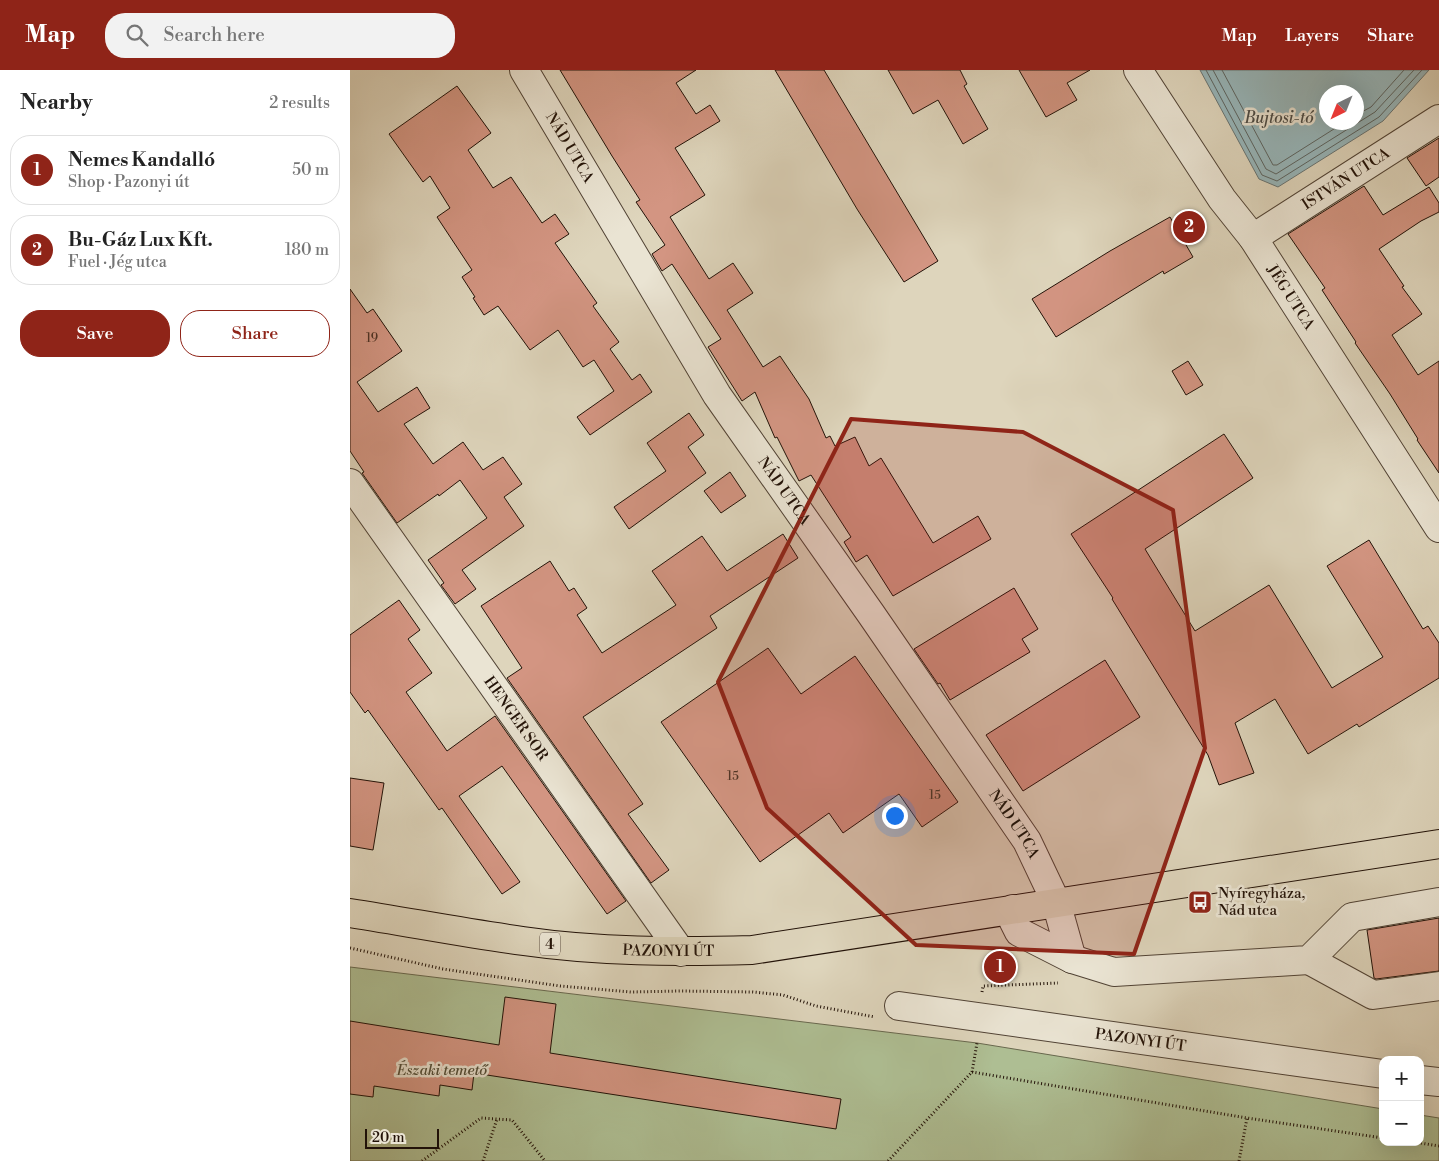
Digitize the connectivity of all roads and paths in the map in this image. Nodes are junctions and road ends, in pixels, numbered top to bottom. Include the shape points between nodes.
1 (524, 70) edge
2 (1138, 70) edge
3 (1439, 119) edge
4 (1253, 238) junction
5 (350, 483) edge
6 (1439, 528) edge
7 (1439, 844) edge
8 (1056, 902) junction
9 (1439, 902) edge
10 (1001, 911) junction
11 (350, 913) edge
12 (350, 948) edge
13 (681, 952) junction
14 (1309, 960) junction
15 (1085, 963) junction
16 (983, 986) dead end
17 (1439, 986) edge
18 (888, 1012) joint
19 (981, 1019) junction
20 (972, 1072) junction
21 (1379, 1073) edge
22 (1424, 1080) edge
23 (1439, 1082) edge
24 (497, 1118) junction
25 (1247, 1118) junction
26 (1379, 1137) edge
27 (1424, 1144) edge
28 (1439, 1146) edge
29 (422, 1161) edge
30 (483, 1161) edge
31 (546, 1161) edge
32 (888, 1161) edge
33 (1239, 1161) edge

1 - 8 street, NÁD UTCA via 716,395 1027,841
2 - 4 street, JÉG UTCA via 1222,199
3 - 4 street, ISTVÁN UTCA
4 - 6 street, JÉG UTCA
5 - 13 street, HENGER SOR
7 - 8 main road, 4
8 - 10 main road, 4
8 - 15 street, NÁD UTCA
9 - 14 street via 1352,917
10 - 13 main road, PAZONYI ÚT / 4 via 752,950
10 - 15 street via 1013,920 1019,932
11 - 13 main road, PAZONYI ÚT / 4 via 524,941
12 - 18 path via 443,969 560,986 631,992 753,992 784,995 816,1006
14 - 15 street via 1114,972
14 - 17 street via 1373,995
15 - 16 path via 1072,982
18 - 19 street, PAZONYI ÚT
19 - 20 path
19 - 21 street, PAZONYI ÚT
20 - 25 path
20 - 32 path
22 - 23 street
24 - 29 path via 481,1118
24 - 30 path
24 - 31 path via 512,1120
25 - 26 path
25 - 33 path
27 - 28 path

